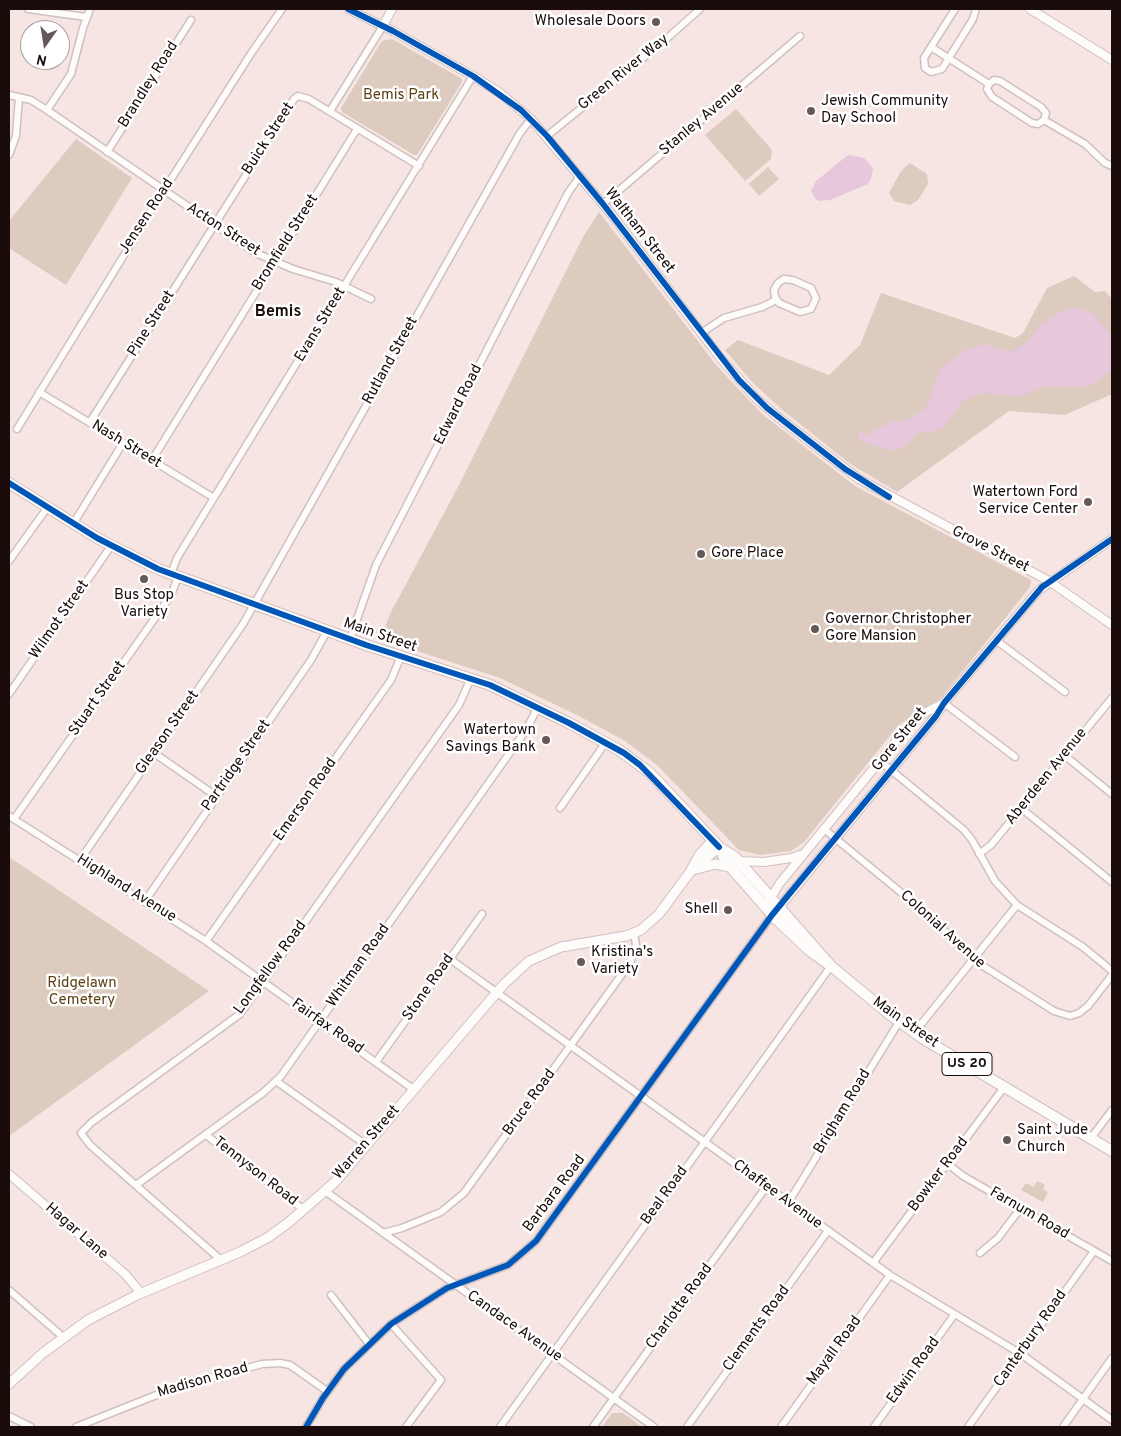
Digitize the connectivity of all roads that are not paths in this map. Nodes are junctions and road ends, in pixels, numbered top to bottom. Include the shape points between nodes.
1 (28, 9) edge
2 (90, 9) edge
3 (282, 9) edge
4 (348, 9) edge
5 (392, 9) edge
6 (700, 9) edge
7 (955, 9) edge
8 (976, 9) edge
9 (1030, 9) edge
10 (86, 17) junction
11 (191, 20) dead end
12 (383, 26) junction
13 (800, 36) dead end
14 (931, 48) junction
15 (948, 58) junction
16 (1112, 60) edge
17 (473, 76) junction
18 (989, 84) junction
19 (9, 95) edge
20 (19, 97) junction
21 (47, 110) junction
22 (330, 111) junction
23 (531, 119) junction
24 (1044, 120) junction
25 (357, 129) junction
26 (547, 136) junction
27 (107, 152) junction
28 (9, 155) edge
29 (1110, 165) edge
30 (419, 166) junction
31 (580, 176) junction
32 (164, 191) junction
33 (603, 204) junction
34 (214, 225) junction
35 (275, 262) junction
36 (345, 286) junction
37 (371, 300) dead end
38 (776, 300) junction
39 (701, 333) junction
40 (39, 392) junction
41 (90, 422) junction
42 (17, 429) dead end
43 (123, 443) junction
44 (152, 460) junction
45 (9, 482) edge
46 (889, 497) joint
47 (214, 498) junction
48 (47, 508) junction
49 (73, 524) junction
50 (1112, 539) edge
51 (111, 546) junction
52 (9, 561) edge
53 (175, 576) junction
54 (1049, 581) junction
55 (254, 604) junction
56 (1112, 625) edge
57 (328, 631) junction
58 (350, 639) junction
59 (997, 641) junction
60 (401, 656) junction
61 (471, 678) junction
62 (1065, 692) dead end
63 (9, 694) edge
64 (944, 703) junction
65 (1111, 703) edge
66 (538, 707) junction
67 (606, 742) junction
68 (154, 753) junction
69 (1064, 755) junction
70 (1016, 757) dead end
71 (880, 761) junction
72 (892, 770) junction
73 (1112, 794) edge
74 (216, 796) junction
75 (560, 808) dead end
76 (1021, 808) junction
77 (12, 818) edge
78 (824, 829) junction
79 (836, 838) junction
80 (716, 844) junction
81 (805, 853) junction
82 (979, 854) junction
83 (80, 860) junction
84 (734, 864) junction
85 (690, 872) junction
86 (1112, 882) edge
87 (770, 899) junction
88 (145, 901) junction
89 (1017, 905) junction
90 (775, 912) junction
91 (482, 914) dead end
92 (634, 933) junction
93 (206, 940) junction
94 (450, 959) junction
95 (972, 959) junction
96 (241, 965) joint
97 (831, 966) junction
98 (1112, 971) edge
99 (1112, 975) edge
100 (263, 981) junction
101 (496, 994) junction
102 (320, 1021) junction
103 (899, 1022) junction
104 (914, 1033) junction
105 (570, 1047) junction
106 (376, 1062) junction
107 (276, 1081) junction
108 (1005, 1086) junction
109 (413, 1089) junction
110 (640, 1098) junction
111 (1112, 1110) edge
112 (206, 1134) junction
113 (1091, 1138) junction
114 (704, 1143) junction
115 (366, 1145) junction
116 (1112, 1150) edge
117 (948, 1164) junction
118 (9, 1174) edge
119 (136, 1184) junction
120 (766, 1187) junction
121 (325, 1191) junction
122 (788, 1203) junction
123 (1020, 1209) junction
124 (304, 1210) junction
125 (828, 1232) junction
126 (384, 1233) junction
127 (1094, 1251) junction
128 (980, 1253) dead end
129 (221, 1260) junction
130 (1112, 1261) edge
131 (873, 1263) junction
132 (890, 1275) junction
133 (455, 1284) junction
134 (9, 1290) edge
135 (141, 1293) junction
136 (331, 1295) dead end
137 (954, 1315) junction
138 (390, 1324) junction
139 (64, 1337) junction
140 (368, 1344) junction
141 (552, 1354) junction
142 (1021, 1354) junction
143 (1112, 1358) edge
144 (9, 1384) edge
145 (328, 1392) junction
146 (614, 1398) junction
147 (1083, 1398) junction
148 (9, 1416) edge
149 (1112, 1420) edge
150 (31, 1427) edge
151 (76, 1427) edge
152 (306, 1427) edge
153 (406, 1427) edge
154 (500, 1427) edge
155 (593, 1427) edge
156 (654, 1427) edge
157 (687, 1427) edge
158 (781, 1427) edge
159 (874, 1427) edge
160 (968, 1427) edge
161 (1063, 1427) edge

1 - 10 street
2 - 10 street
3 - 32 street, Jensen Road
4 - 12 street, Waltham Street
5 - 12 street
6 - 26 street, Green River Way
7 - 14 street
8 - 15 street
9 - 16 street
10 - 21 street via 71,74
11 - 27 street, Brandley Road
12 - 17 street, Waltham Street
12 - 22 street
13 - 33 street, Stanley Avenue
14 - 15 street
14 - 15 street via 923,61 927,71 938,72
15 - 18 street
17 - 23 street, Waltham Street
17 - 30 street, Evans Street
18 - 24 street via 988,92 992,97 1032,123
18 - 24 street via 994,80 1000,81 1041,107 1046,113
19 - 20 street, Acton Street
20 - 21 street, Acton Street
20 - 28 street via 16,136
21 - 27 street, Acton Street
22 - 25 street, Buick Street
22 - 34 street, Buick Street via 304,96 294,98
23 - 26 street, Waltham Street
23 - 55 street, Rutland Street via 520,133
24 - 29 street via 1085,144
25 - 30 street, Buick Street
25 - 35 street, Bromfield Street
26 - 31 street, Waltham Street
27 - 32 street, Acton Street
30 - 36 street, Evans Street
31 - 33 street, Waltham Street
31 - 58 street, Edward Road via 568,193 376,565
32 - 34 street, Acton Street
32 - 40 street, Jensen Road
33 - 39 street, Waltham Street
34 - 35 street, Acton Street
34 - 41 street, Pine Street
35 - 36 street, Acton Street
35 - 44 street, Bromfield Street
36 - 37 street, Acton Street
36 - 47 street, Evans Street
38 - 38 street via 804,312 814,307 816,298 811,288 789,279 775,286
38 - 39 street via 724,318
39 - 46 street, Waltham Street via 730,370 767,408 845,469
40 - 41 street, Nash Street
40 - 42 street, Jensen Road
41 - 43 street, Nash Street
43 - 44 street, Nash Street
43 - 49 street
44 - 47 street, Nash Street
45 - 48 main road, Main Street / US 20
46 - 54 street, Grove Street
47 - 53 street, Evans Street via 177,558
48 - 49 main road, Main Street / US 20
48 - 52 street
49 - 51 main road, Main Street / US 20
50 - 54 street, Gore Street
51 - 53 main road, Main Street / US 20
51 - 63 street, Wilmot Street
53 - 55 main road, Main Street / US 20
53 - 77 street, Stuart Street via 171,595
54 - 56 street, Grove Street
54 - 59 street, Gore Street
55 - 57 main road, Main Street / US 20
55 - 68 street, Gleason Street
57 - 58 main road, Main Street / US 20
57 - 74 street, Partridge Street
58 - 60 main road, Main Street / US 20
59 - 62 street
59 - 64 street, Gore Street
60 - 61 main road, Main Street / US 20
60 - 93 street, Emerson Road via 391,680
61 - 66 main road, Main Street / US 20
61 - 100 street, Longfellow Road via 459,705
64 - 70 street
64 - 71 street, Gore Street via 914,720
64 - 72 street, Gore Street
65 - 69 street, Aberdeen Avenue
66 - 67 main road, Main Street / US 20
66 - 102 street, Whitman Road via 526,730
67 - 75 street
67 - 80 main road, Main Street / US 20 via 650,773
68 - 74 street
68 - 83 street, Gleason Street
69 - 73 street
69 - 76 street, Aberdeen Avenue
71 - 72 street
71 - 78 street, Gore Street
72 - 79 street, Gore Street
72 - 82 street via 964,830
74 - 88 street, Partridge Street
76 - 82 street, Aberdeen Avenue via 991,846
76 - 86 street
77 - 83 street, Highland Avenue
78 - 79 street, Colonial Avenue
78 - 81 street, Gore Street
79 - 90 street, Gore Street
79 - 95 street, Colonial Avenue via 932,918
80 - 84 main road, Main Street / US 20
80 - 85 main road, Warren Street
81 - 84 street via 773,861
81 - 87 street, Gore Street
82 - 89 street via 998,885
83 - 88 street, Highland Avenue
84 - 85 main road via 712,864
84 - 87 main road, Main Street / US 20
84 - 90 main road, Main Street / US 20
85 - 92 main road, Warren Street via 653,921
87 - 90 main road, Main Street / US 20
88 - 93 street, Highland Avenue
89 - 95 street
89 - 98 street via 1083,947
90 - 97 main road, Main Street / US 20
90 - 110 street, Barbara Road
91 - 94 street, Stone Road
92 - 101 main road, Warren Street via 544,952 529,961
92 - 105 street, Bruce Road via 633,958
93 - 96 street, Highland Avenue
94 - 101 street, Chaffee Avenue
94 - 106 street, Stone Road
95 - 99 street, Colonial Avenue via 1054,1011 1070,1016 1088,1006
95 - 104 street
96 - 100 street, Fairfax Road
97 - 103 main road, Main Street / US 20
97 - 114 street, Beal Road
100 - 102 street, Fairfax Road
100 - 119 street, Longfellow Road via 235,1018 81,1133 87,1142
101 - 105 street, Chaffee Avenue
101 - 109 main road, Warren Street
102 - 106 street, Fairfax Road
102 - 107 street, Whitman Road
103 - 104 main road, Main Street / US 20
103 - 122 street, Brigham Road
104 - 108 main road, Main Street / US 20
105 - 110 street, Chaffee Avenue
105 - 126 street, Bruce Road via 464,1193 441,1212
106 - 109 street, Fairfax Road
107 - 112 street, Whitman Road
107 - 115 street
108 - 113 main road, Main Street / US 20
108 - 117 street, Bowker Road
109 - 115 main road, Warren Street
110 - 114 street, Chaffee Avenue
110 - 133 street, Barbara Road via 532,1246 508,1265
111 - 113 street
112 - 119 street, Whitman Road
112 - 124 street, Tennyson Road
113 - 116 main road, Main Street / US 20
114 - 120 street, Chaffee Avenue
114 - 141 street, Beal Road
115 - 121 main road, Warren Street
117 - 123 street, Farnum Road
117 - 131 street, Bowker Road
118 - 135 street, Hagar Lane via 125,1274
119 - 129 street, Longfellow Road
120 - 122 street, Chaffee Avenue
120 - 146 street, Charlotte Road
121 - 124 main road, Warren Street
121 - 126 street, Candace Avenue
122 - 125 street, Chaffee Avenue
123 - 127 street, Farnum Road
123 - 128 street via 998,1238
124 - 129 main road, Warren Street via 267,1238
125 - 131 street, Chaffee Avenue
125 - 157 street, Clements Road
126 - 133 street, Candace Avenue
127 - 130 street, Farnum Road
127 - 142 street, Canterbury Road
129 - 135 main road, Warren Street
131 - 132 street, Chaffee Avenue
132 - 137 street, Chaffee Avenue
132 - 158 street, Mayall Road
133 - 138 street, Barbara Road
133 - 141 street, Candace Avenue
134 - 139 street
135 - 139 main road, Warren Street
136 - 140 street
137 - 142 street, Chaffee Avenue
137 - 159 street, Edwin Road
138 - 140 street, Barbara Road
138 - 153 street via 441,1380
139 - 144 main road, Warren Street
140 - 145 street, Barbara Road
141 - 146 street, Candace Avenue
141 - 154 street, Beal Road
142 - 147 street, Chaffee Avenue
142 - 160 street, Canterbury Road
143 - 147 street
145 - 151 street, Madison Road via 290,1365 262,1364 159,1393
145 - 152 street, Barbara Road
146 - 155 street, Charlotte Road
146 - 156 street, Candace Avenue
147 - 149 street, Chaffee Avenue
147 - 161 street
148 - 150 street

